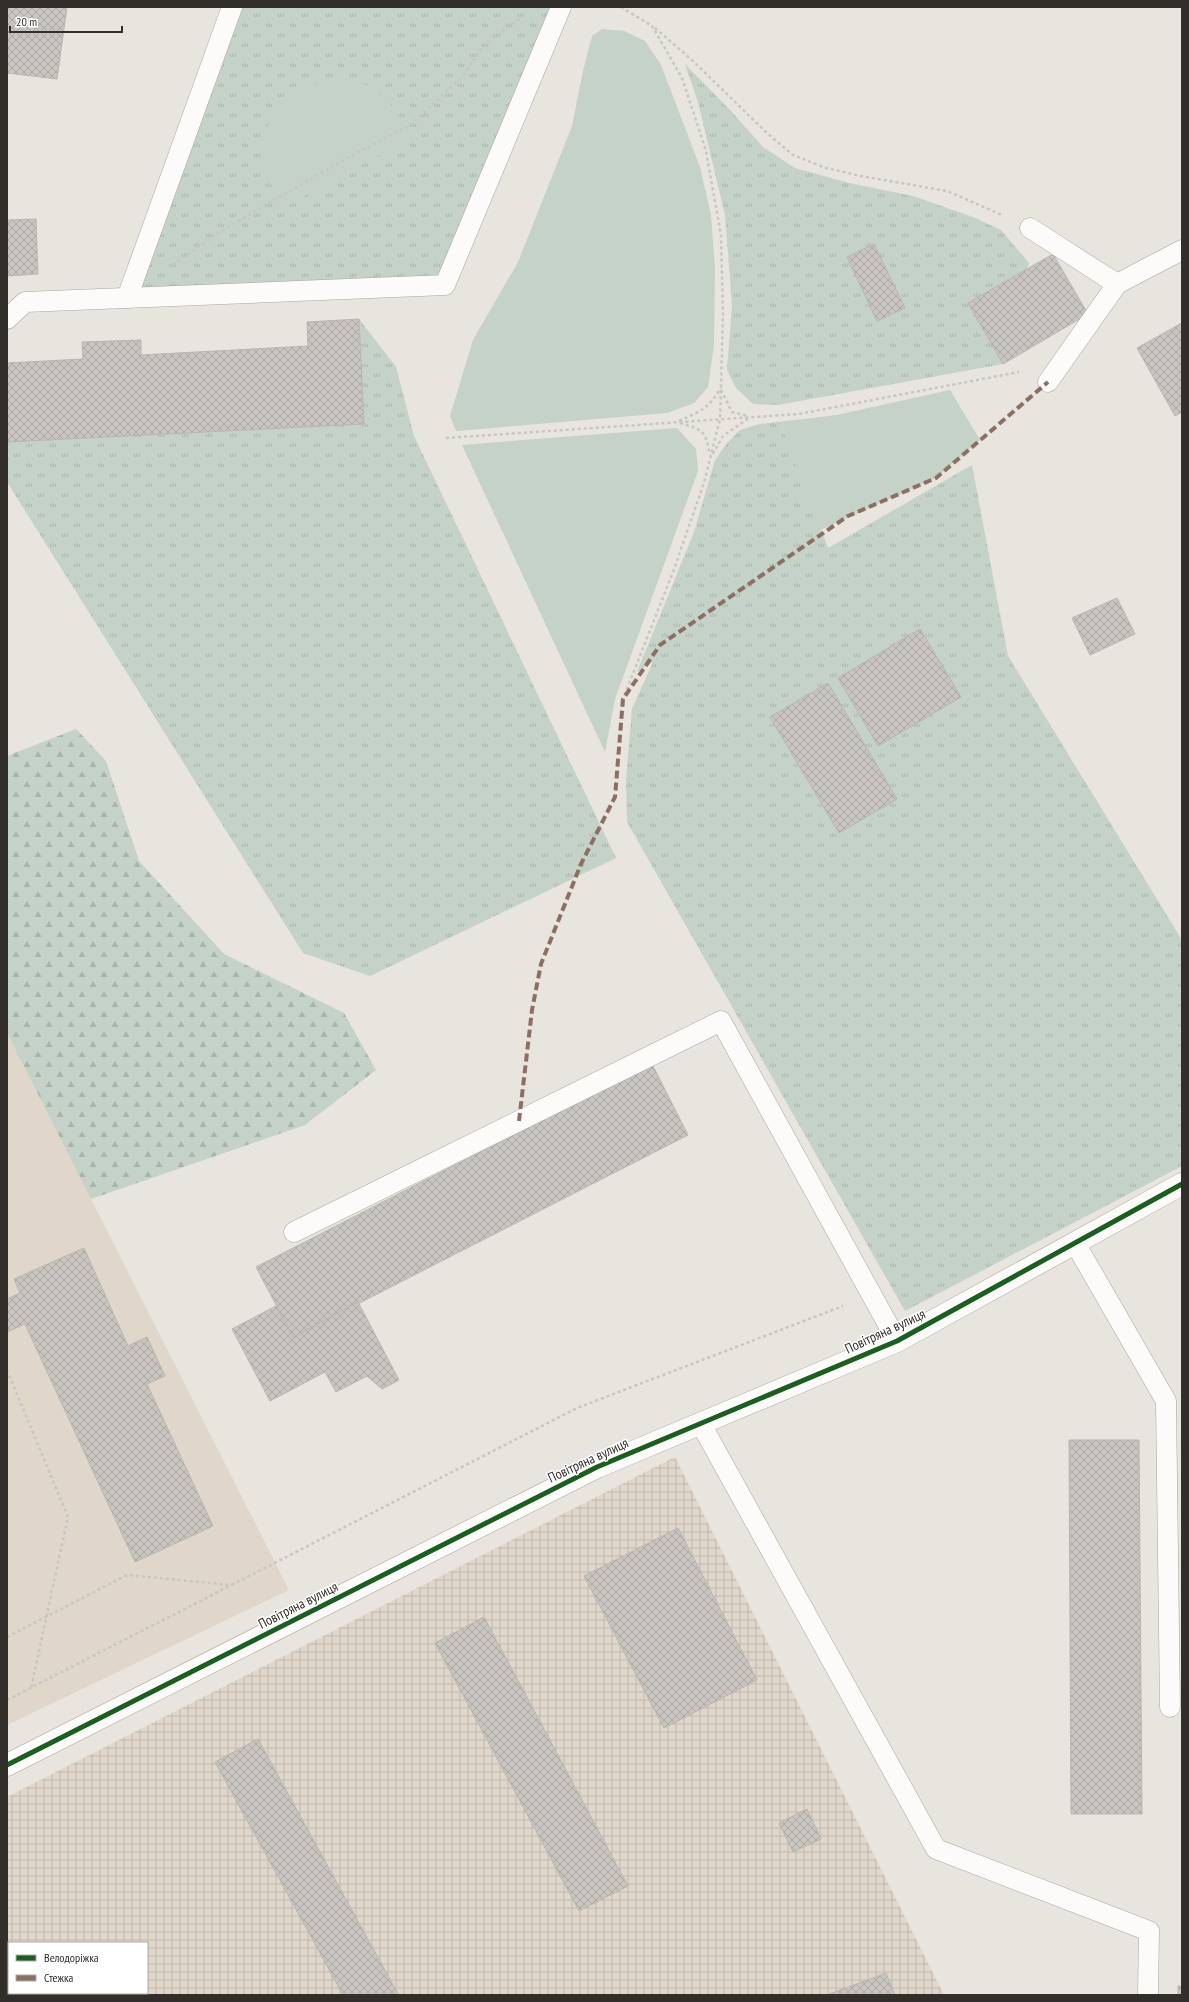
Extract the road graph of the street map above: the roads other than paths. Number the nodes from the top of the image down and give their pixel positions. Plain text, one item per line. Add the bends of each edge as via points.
1 (232, 7) edge
2 (561, 7) edge
3 (1030, 228) road end
4 (1182, 250) edge
5 (1117, 284) junction
6 (127, 298) junction
7 (7, 320) edge
8 (1048, 382) dead end
9 (1182, 1184) edge
10 (294, 1232) dead end
11 (1075, 1243) junction
12 (896, 1341) junction
13 (701, 1424) junction
14 (1176, 1651) edge
15 (1170, 1707) dead end
16 (7, 1765) edge
17 (1148, 1995) edge

1 - 6 lane
2 - 6 lane via 445,285
3 - 5 lane
4 - 5 lane
5 - 8 lane
6 - 7 lane via 25,302
9 - 11 street, Повітряна вулиця
10 - 12 lane via 721,1021
11 - 12 street, Повітряна вулиця
11 - 14 lane via 1166,1401
12 - 13 street, Повітряна вулиця
13 - 16 street, Повітряна вулиця via 597,1467
13 - 17 lane via 936,1849 1149,1931
14 - 15 lane

